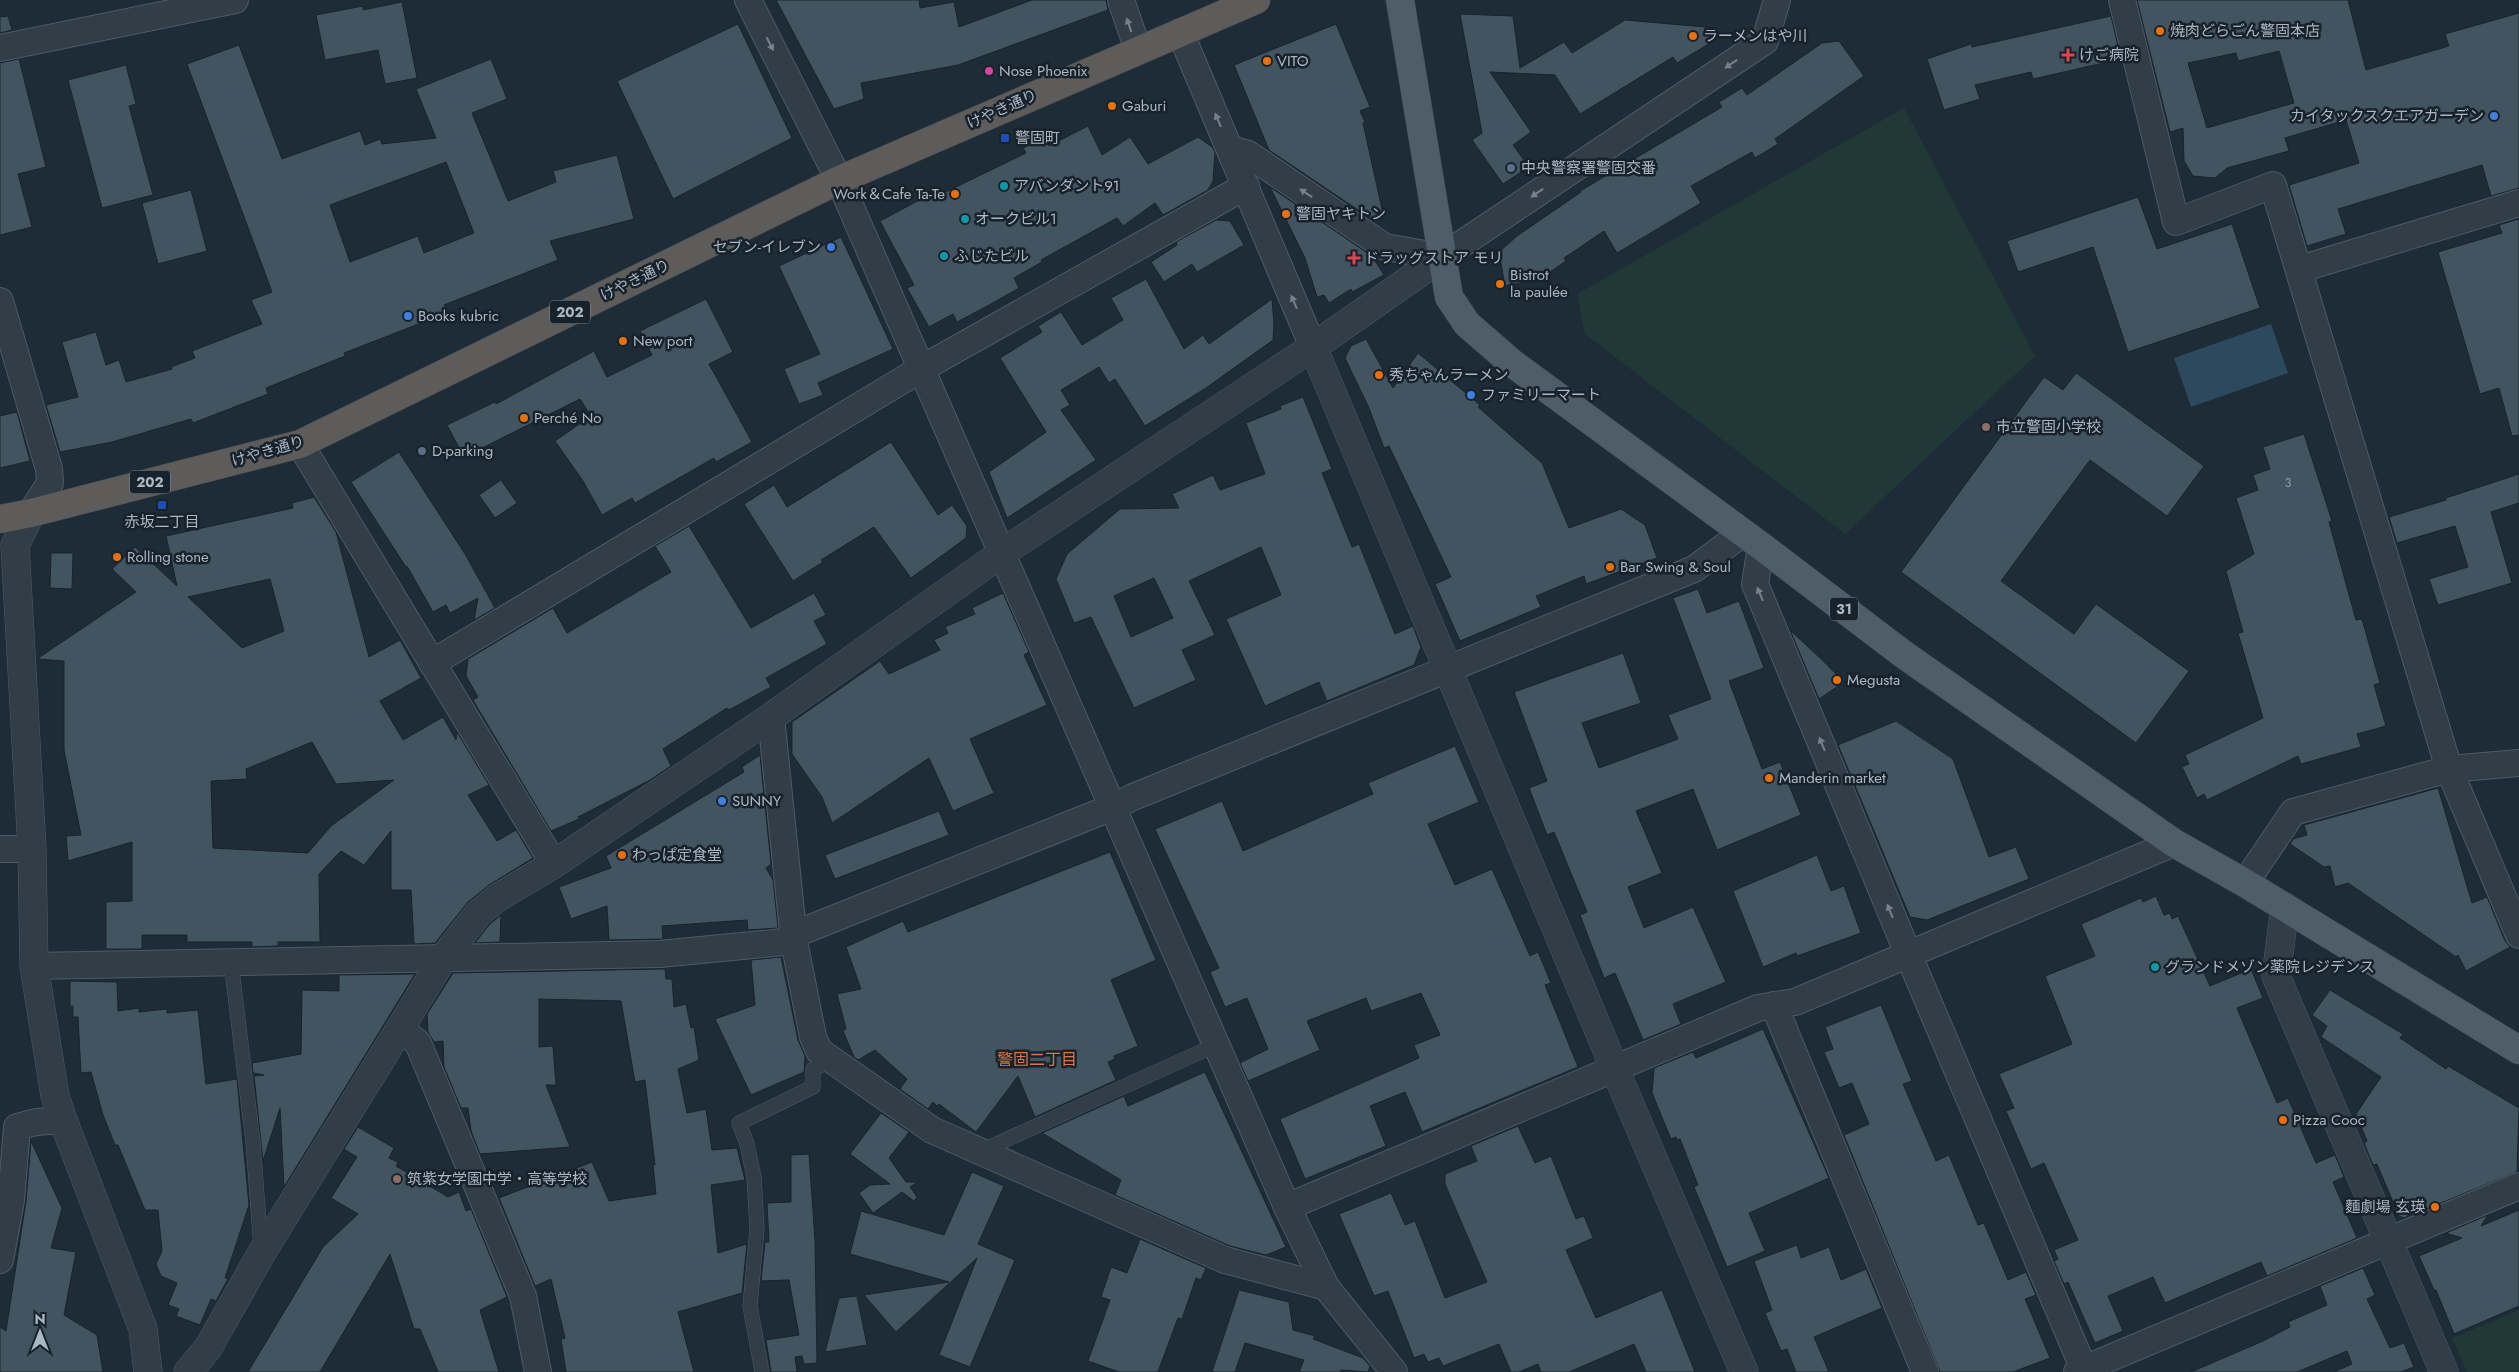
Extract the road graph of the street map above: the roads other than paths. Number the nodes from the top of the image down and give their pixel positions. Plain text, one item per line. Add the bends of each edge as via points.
1 (235, 0) edge
2 (748, 0) edge
3 (1121, 0) edge
4 (1256, 0) edge
5 (1400, 0) edge
6 (1777, 0) edge
7 (2122, 0) edge
8 (1180, 32) junction
9 (0, 48) edge
10 (1138, 50) junction
11 (1231, 149) junction
12 (839, 180) junction
13 (1246, 186) junction
14 (2519, 203) edge
15 (1442, 257) junction
16 (2300, 269) junction
17 (0, 301) edge
18 (1313, 348) junction
19 (921, 369) junction
20 (300, 444) junction
21 (31, 513) junction
22 (0, 519) edge
23 (1752, 539) junction
24 (1002, 553) junction
25 (432, 663) junction
26 (1447, 669) junction
27 (771, 718) junction
28 (2519, 762) edge
29 (2449, 769) junction
30 (1113, 807) junction
31 (2174, 843) junction
32 (0, 849) edge
33 (32, 849) junction
34 (554, 864) junction
35 (2245, 882) junction
36 (2285, 908) junction
37 (2519, 935) edge
38 (794, 938) junction
39 (1909, 956) junction
40 (444, 957) junction
41 (231, 962) junction
42 (34, 966) junction
43 (1774, 1005) junction
44 (401, 1029) junction
45 (1216, 1045) junction
46 (2519, 1050) edge
47 (830, 1061) junction
48 (1614, 1067) junction
49 (63, 1120) junction
50 (980, 1152) junction
51 (2519, 1186) edge
52 (1287, 1207) junction
53 (2388, 1242) junction
54 (261, 1254) junction
55 (0, 1260) edge
56 (1326, 1287) junction
57 (2082, 1371) edge
58 (148, 1372) edge
59 (188, 1372) edge
60 (538, 1372) edge
61 (762, 1372) edge
62 (1394, 1372) edge
63 (1744, 1372) edge
64 (1925, 1372) edge
65 (2444, 1372) edge

1 - 9 street
2 -> 12 street
10 -> 3 street
4 - 8 highway, けやき通り / 202
5 - 15 main road, 31
6 -> 15 street via 1765,41
7 - 16 street via 2176,222 2273,185
8 - 10 highway, けやき通り / 202
11 -> 8 street
10 - 12 highway, けやき通り / 202
11 - 13 street
15 -> 11 street via 1385,247 1248,154
12 - 19 street
12 - 20 highway, けやき通り / 202
18 -> 13 street
13 - 19 street
14 - 16 street
15 - 18 street
15 - 23 main road, 31 via 1449,297 1467,324 1512,363
16 - 29 street
17 - 21 street via 50,469 50,483
18 - 24 street
18 - 26 street
19 - 24 street
19 - 25 street
20 - 21 highway, けやき通り / 202
20 - 25 street
21 - 22 highway, けやき通り / 202
21 - 33 street via 15,545
23 - 26 street via 1694,569
23 - 31 main road, 31 via 1902,654
39 -> 23 street via 1755,584
24 - 27 street
24 - 30 street
25 - 34 street
26 - 30 street
26 - 48 street
27 - 34 street
27 - 38 street
28 - 29 street
29 - 35 street via 2293,812
29 - 37 street
30 - 38 street
30 - 45 street
31 - 35 main road, 31
31 - 39 street
32 - 33 street
33 - 42 street
34 - 40 street via 497,898 478,914
35 - 36 main road, 31
36 - 46 main road, 31
36 - 53 street via 2276,976
38 - 40 street via 660,954
38 - 47 street via 812,1037 819,1051
39 - 43 street via 1795,1002
39 - 57 street
40 - 41 street
40 - 44 street
41 - 42 street
41 - 54 lane via 254,1142
42 - 49 street
43 - 48 street via 1758,1008
43 - 64 street
44 - 54 street
44 - 60 street via 418,1043 523,1296
45 - 50 lane
45 - 52 street
47 - 50 street via 932,1130
47 - 61 lane via 813,1069 813,1087 739,1123 754,1177 757,1229 750,1306
48 - 52 street
48 - 63 street
49 - 55 street via 17,1127 11,1200
49 - 58 street via 143,1329
50 - 56 street via 1225,1260
51 - 53 street
52 - 56 street
53 - 57 street
53 - 65 street
54 - 59 street via 208,1348
56 - 62 street

